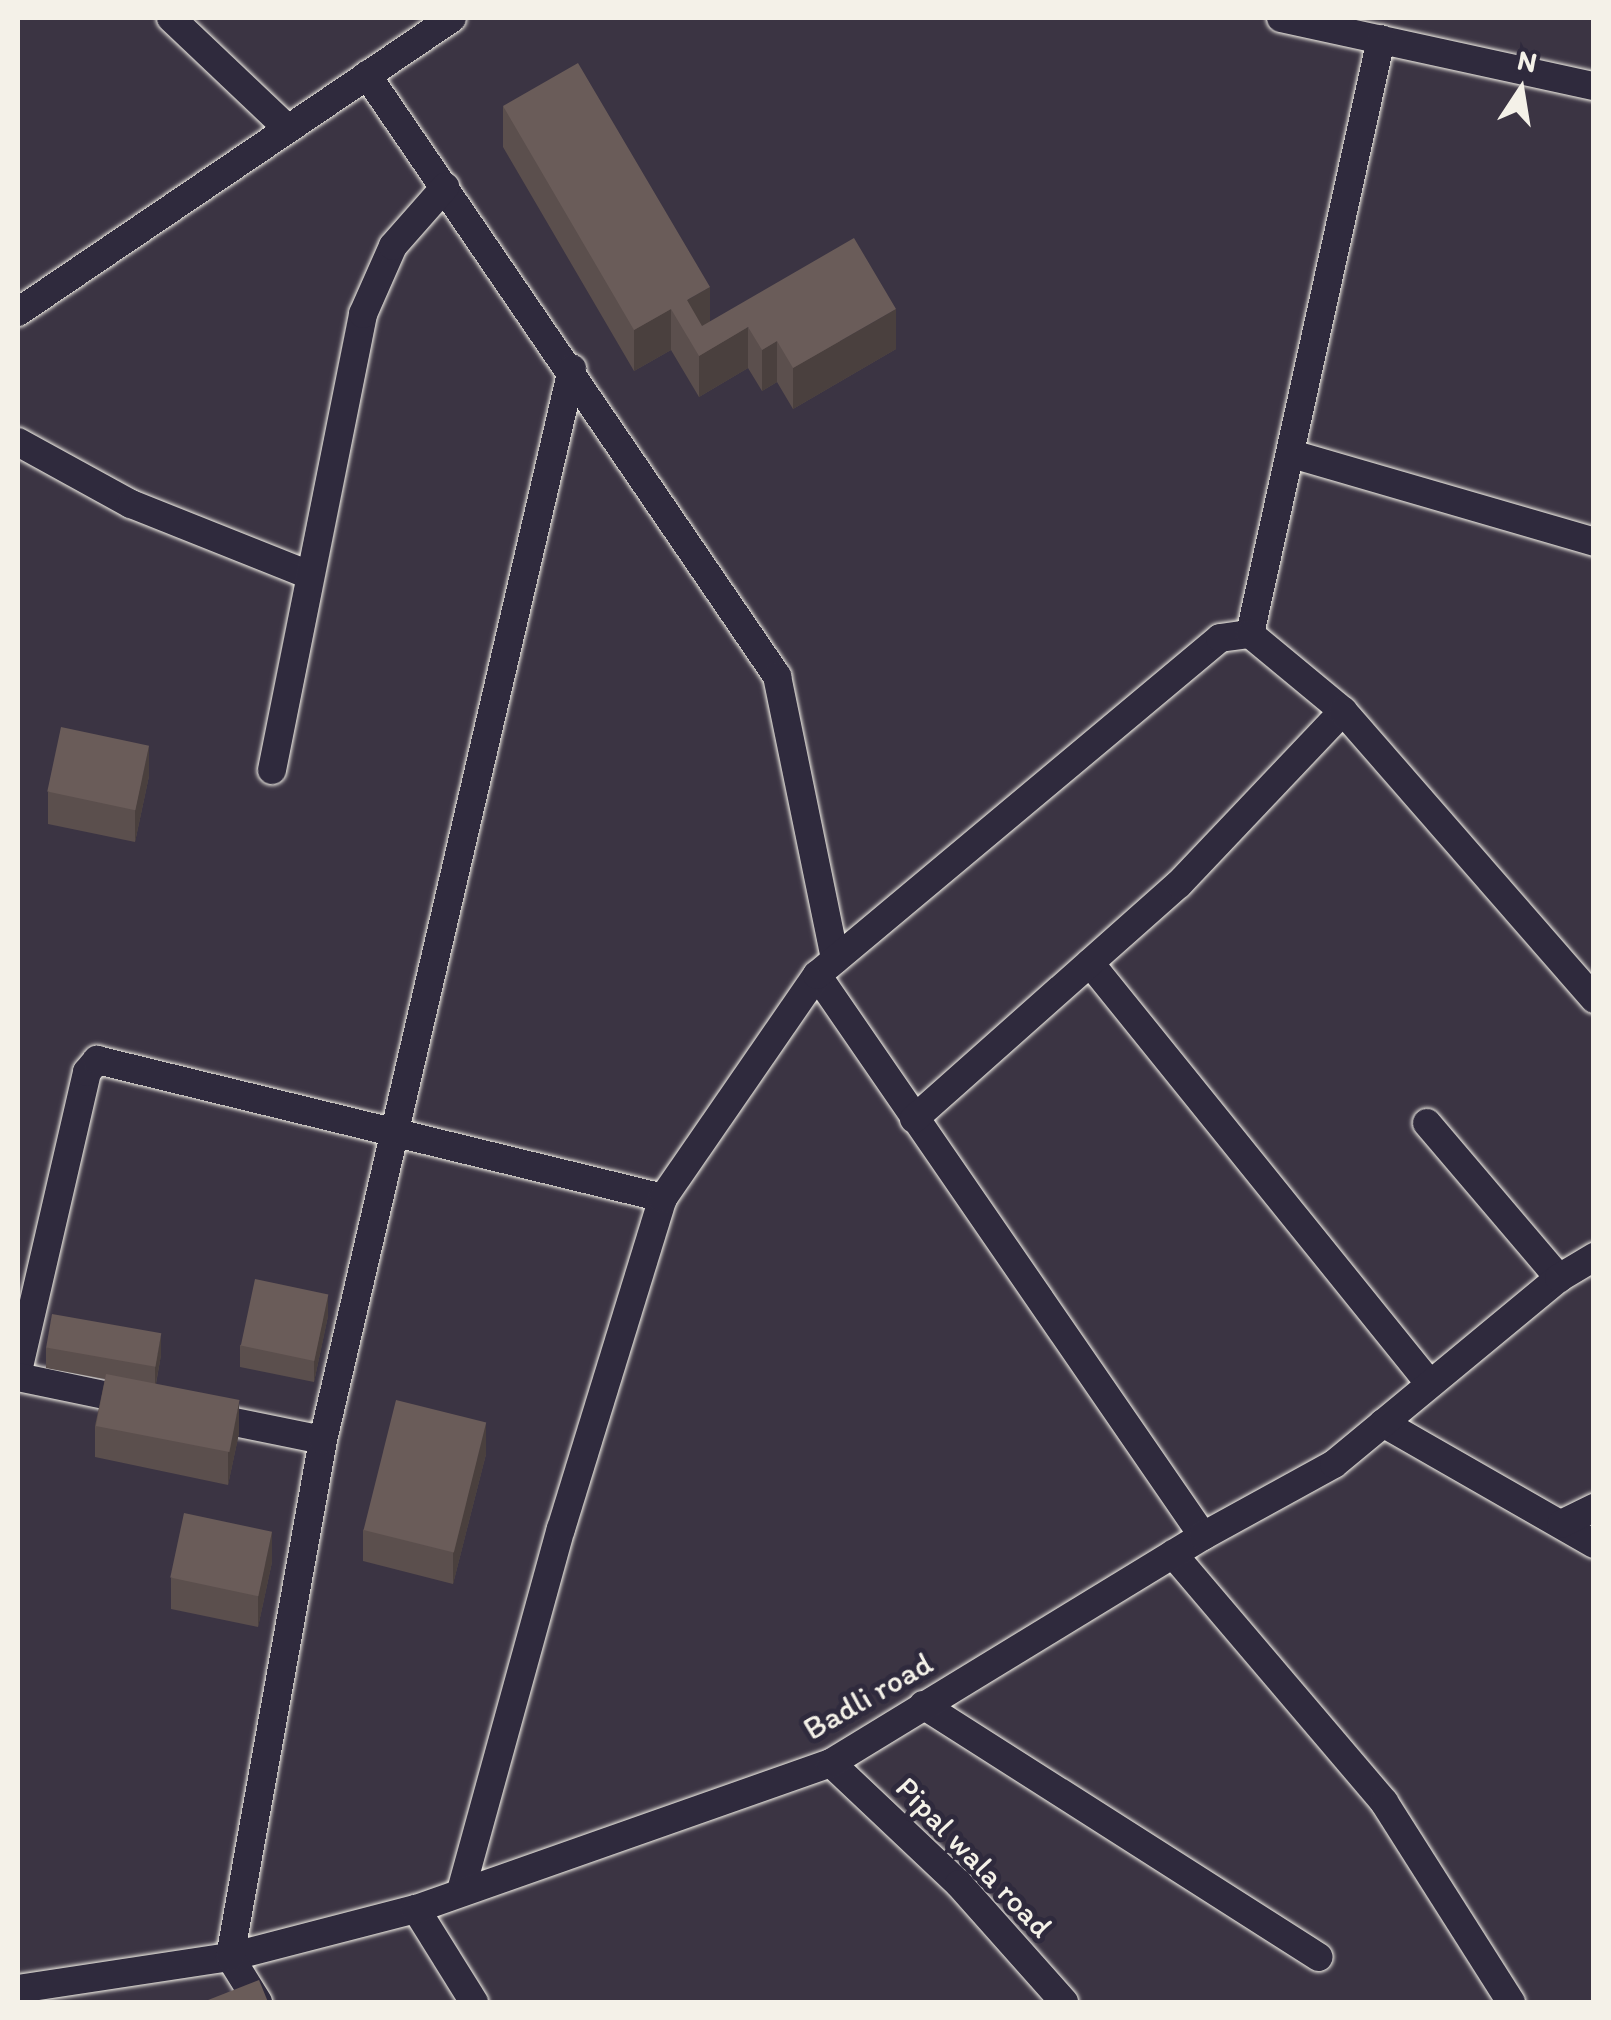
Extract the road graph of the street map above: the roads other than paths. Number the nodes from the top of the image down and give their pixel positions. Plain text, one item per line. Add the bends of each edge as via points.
1 (172, 18) edge
2 (452, 18) edge
3 (1281, 18) edge
4 (1381, 39) junction
5 (367, 75) junction
6 (1594, 86) edge
7 (288, 128) junction
8 (445, 186) junction
9 (18, 312) edge
10 (572, 369) junction
11 (18, 442) edge
12 (1292, 454) junction
13 (1594, 542) edge
14 (309, 575) junction
15 (1250, 634) junction
16 (1344, 710) junction
17 (272, 770) dead end
18 (1090, 963) junction
19 (826, 967) junction
20 (1594, 999) edge
21 (914, 1119) junction
22 (1427, 1123) dead end
23 (395, 1132) junction
24 (663, 1198) junction
25 (1594, 1257) edge
26 (1559, 1278) junction
27 (18, 1374) edge
28 (1430, 1384) junction
29 (1384, 1423) junction
30 (323, 1440) junction
31 (1594, 1508) edge
32 (1562, 1524) junction
33 (1203, 1536) junction
34 (1594, 1544) edge
35 (1173, 1554) junction
36 (922, 1705) junction
37 (831, 1763) junction
38 (462, 1891) junction
39 (416, 1909) junction
40 (1318, 1957) dead end
41 (230, 1958) junction
42 (26, 1993) edge
43 (258, 2002) edge
44 (474, 2002) edge
45 (1064, 2002) edge
46 (1511, 2002) edge

1 - 7 street
2 - 5 street
3 - 4 street
4 - 6 street
4 - 12 street
5 - 7 street
5 - 8 street
7 - 9 street
8 - 10 street
8 - 14 street via 393,246 372,288
10 - 19 street via 776,676
10 - 23 street
11 - 14 street via 131,504
12 - 13 street
12 - 15 street
14 - 17 street
15 - 16 street
15 - 19 street via 1220,638
16 - 18 street via 1179,884
16 - 20 street
18 - 21 street
18 - 28 street
19 - 21 street
19 - 24 street
21 - 33 street
22 - 26 street
23 - 24 street
23 - 27 street via 108,1060 90,1064
23 - 30 street
24 - 38 street via 561,1530
25 - 26 street, Badli road
26 - 28 street, Badli road
27 - 30 street
28 - 29 street, Badli road
29 - 32 street
29 - 33 street, Badli road via 1334,1464
30 - 41 street
31 - 32 street
32 - 34 street
33 - 35 street, Badli road
35 - 36 street, Badli road
35 - 46 street via 1384,1802
36 - 37 street, Badli road
36 - 40 street
37 - 38 street, Badli road
37 - 45 street, Pipal wala road via 959,1884
38 - 39 street, Badli road
39 - 41 street, Badli road
39 - 44 street
41 - 42 street, Badli road
41 - 43 street

